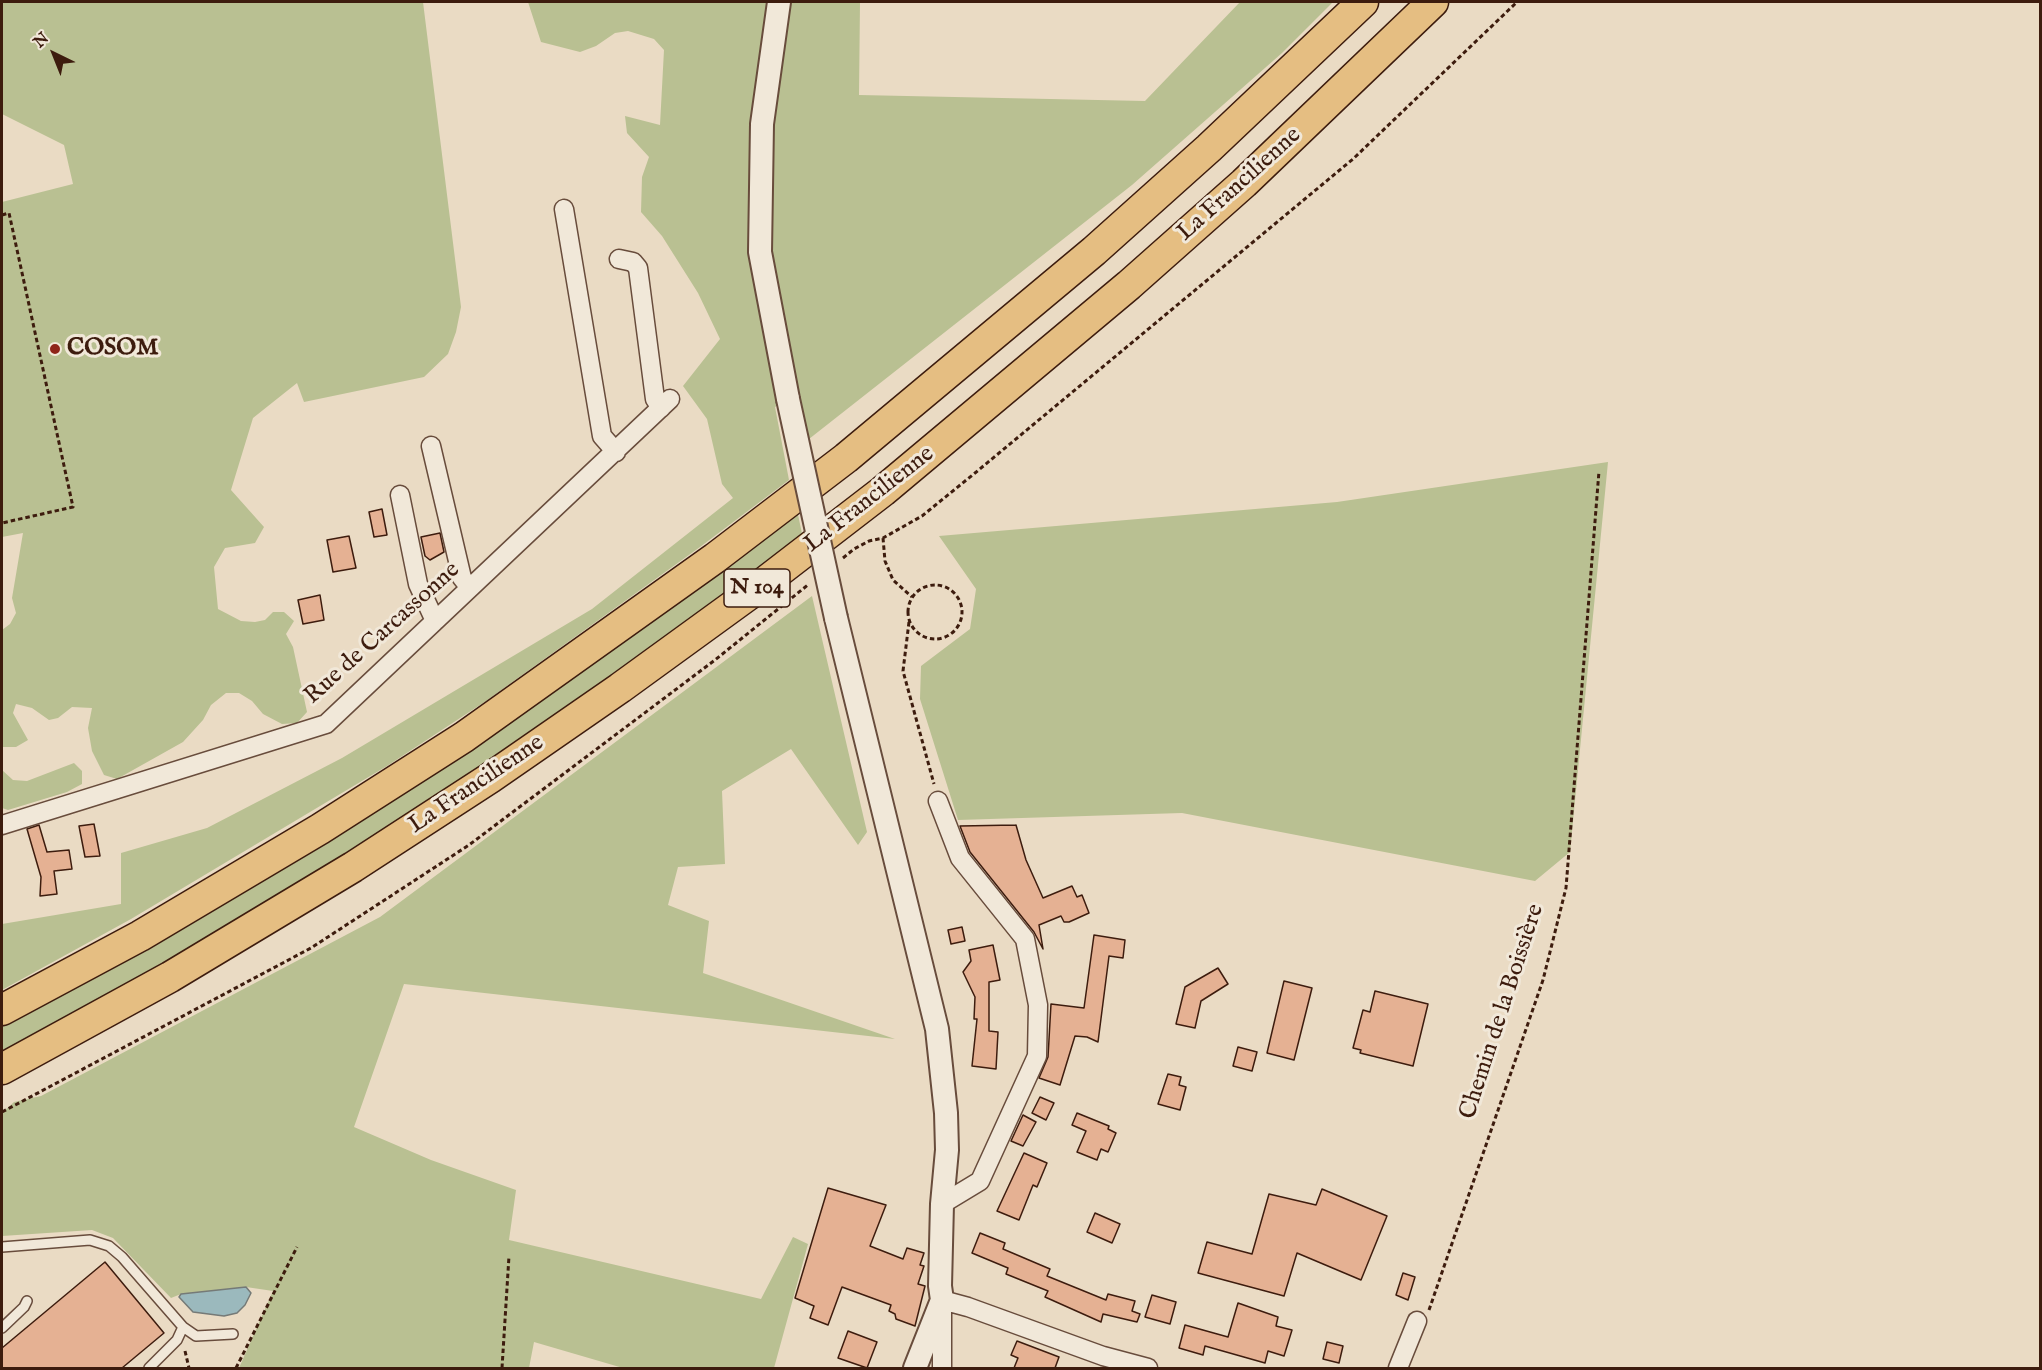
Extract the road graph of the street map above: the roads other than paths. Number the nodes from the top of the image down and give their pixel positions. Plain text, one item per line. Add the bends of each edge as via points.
1 (779, 2) edge
2 (1363, 2) edge
3 (1432, 2) edge
4 (564, 209) dead end
5 (619, 259) dead end
6 (431, 446) dead end
7 (616, 452) junction
8 (400, 495) dead end
9 (470, 588) junction
10 (435, 621) junction
11 (939, 801) road end
12 (2, 825) edge
13 (2, 1010) edge
14 (2, 1069) edge
15 (942, 1204) junction
16 (2, 1247) edge
17 (942, 1300) junction
18 (27, 1301) dead end
19 (1417, 1321) road end
20 (2, 1328) edge
21 (183, 1328) junction
22 (232, 1334) dead end
23 (149, 1368) edge
24 (915, 1368) edge
25 (942, 1368) edge
26 (1148, 1368) edge
27 (1398, 1368) edge

1 - 15 street, bridge via 762,124 760,252 836,618 937,1029 946,1113
2 - 13 highway, La Francilienne / N 104 via 1226,133 1094,251 846,458 715,558 464,737 329,823 140,936
3 - 14 highway, La Francilienne / N 104 via 1252,175 1129,285 892,484 748,595 499,772 353,867 170,977
4 - 7 street via 602,436
5 - 7 street, Rue de Carcassonne via 633,262 638,268 655,399 666,404
6 - 9 street via 462,578
7 - 9 street, Rue de Carcassonne
8 - 10 street via 418,584
9 - 10 street, Rue de Carcassonne
10 - 12 street, Rue de Carcassonne via 326,724
11 - 15 street via 960,858 1025,939 1038,1005 1037,1056 981,1181
15 - 17 street
16 - 21 lane via 90,1240 109,1246
17 - 24 street
17 - 25 street
17 - 26 street
18 - 20 lane
19 - 27 street
21 - 22 lane via 196,1336
21 - 23 lane via 177,1340

